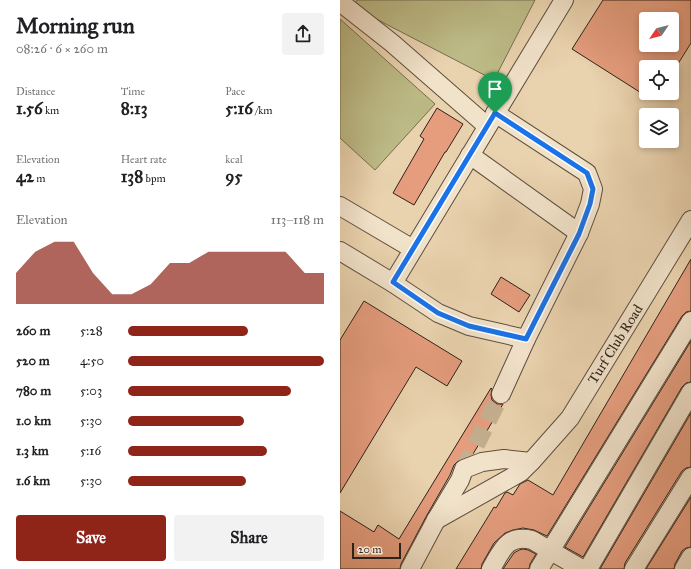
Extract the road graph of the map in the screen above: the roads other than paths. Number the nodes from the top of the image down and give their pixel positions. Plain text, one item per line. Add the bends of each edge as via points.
1 (564, 0) edge
2 (340, 2) edge
3 (491, 119) junction
4 (470, 155) junction
5 (340, 206) edge
6 (691, 220) edge
7 (579, 234) junction
8 (413, 249) junction
9 (340, 251) edge
10 (393, 282) junction
11 (691, 321) edge
12 (526, 339) junction
13 (691, 392) edge
14 (501, 394) tunnel mouth
15 (531, 462) junction
16 (691, 477) edge
17 (460, 480) junction
18 (494, 487) junction
19 (436, 520) junction
20 (550, 551) junction
21 (691, 558) edge
22 (410, 569) edge
23 (491, 569) edge
24 (539, 569) edge
25 (582, 569) edge
26 (588, 569) edge
27 (634, 569) edge
28 (684, 569) edge

1 - 3 street
2 - 3 street
3 - 4 street
3 - 7 street via 587,173 593,189
4 - 7 street
4 - 8 street
5 - 8 street
6 - 15 street, Turf Club Road via 570,418
7 - 12 street
8 - 10 street
9 - 10 street
10 - 12 street via 438,313 469,326
11 - 20 street
12 - 14 street
13 - 26 street
15 - 17 street via 504,459 482,462 464,469
15 - 18 street, Turf Club Road via 521,472
16 - 27 street
17 - 18 street
17 - 19 street
18 - 19 street, Turf Club Road
19 - 22 street
20 - 23 street via 532,540 516,538 502,549
20 - 24 street
20 - 25 street
21 - 28 street

